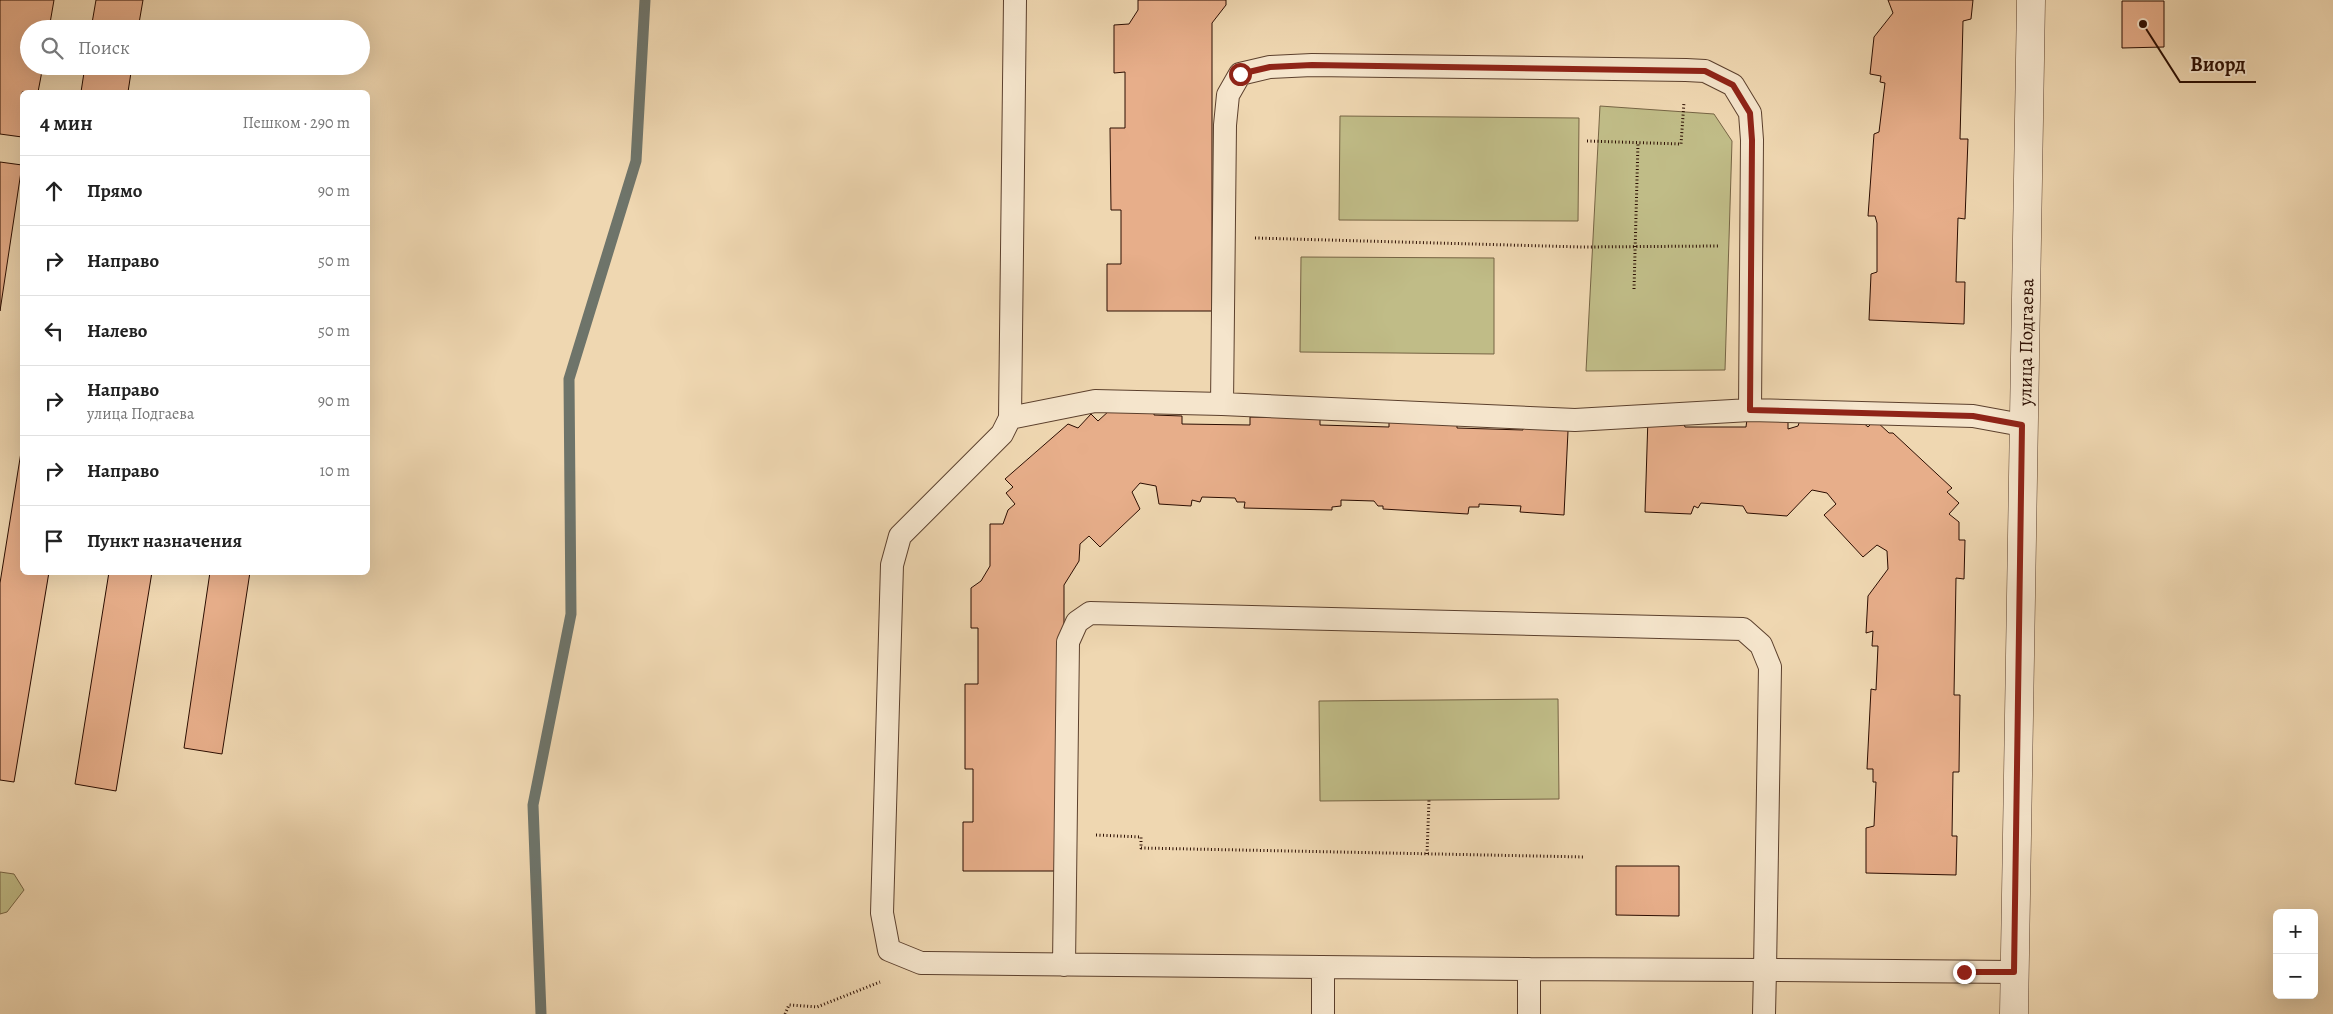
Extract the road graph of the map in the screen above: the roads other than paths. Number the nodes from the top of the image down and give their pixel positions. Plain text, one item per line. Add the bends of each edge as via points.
1 (1015, 0) edge
2 (2031, 0) edge
3 (1222, 404) junction
4 (1750, 410) junction
5 (1010, 418) junction
6 (2022, 425) junction
7 (1064, 965) junction
8 (1323, 967) junction
9 (1529, 969) junction
10 (1765, 970) junction
11 (2014, 972) junction
12 (1323, 1014) edge
13 (1529, 1014) edge
14 (1764, 1014) edge
15 (2014, 1014) edge

1 - 5 lane
2 - 6 street, улица Подгаева
3 - 4 lane via 1575,420
3 - 4 lane via 1228,95 1240,74 1270,67 1312,65 1686,70 1705,71 1733,85 1750,113 1752,140
3 - 5 lane via 1095,401
4 - 6 lane via 1973,416
5 - 7 lane via 1002,434 900,536 892,564 882,914 889,950 921,963
6 - 11 street, улица Подгаева
7 - 8 lane
7 - 10 lane via 1068,642 1076,622 1090,613 1743,629 1761,645 1770,667
8 - 9 lane
8 - 12 lane
9 - 10 lane
9 - 13 lane
10 - 11 lane
10 - 14 lane
11 - 15 street, улица Подгаева

